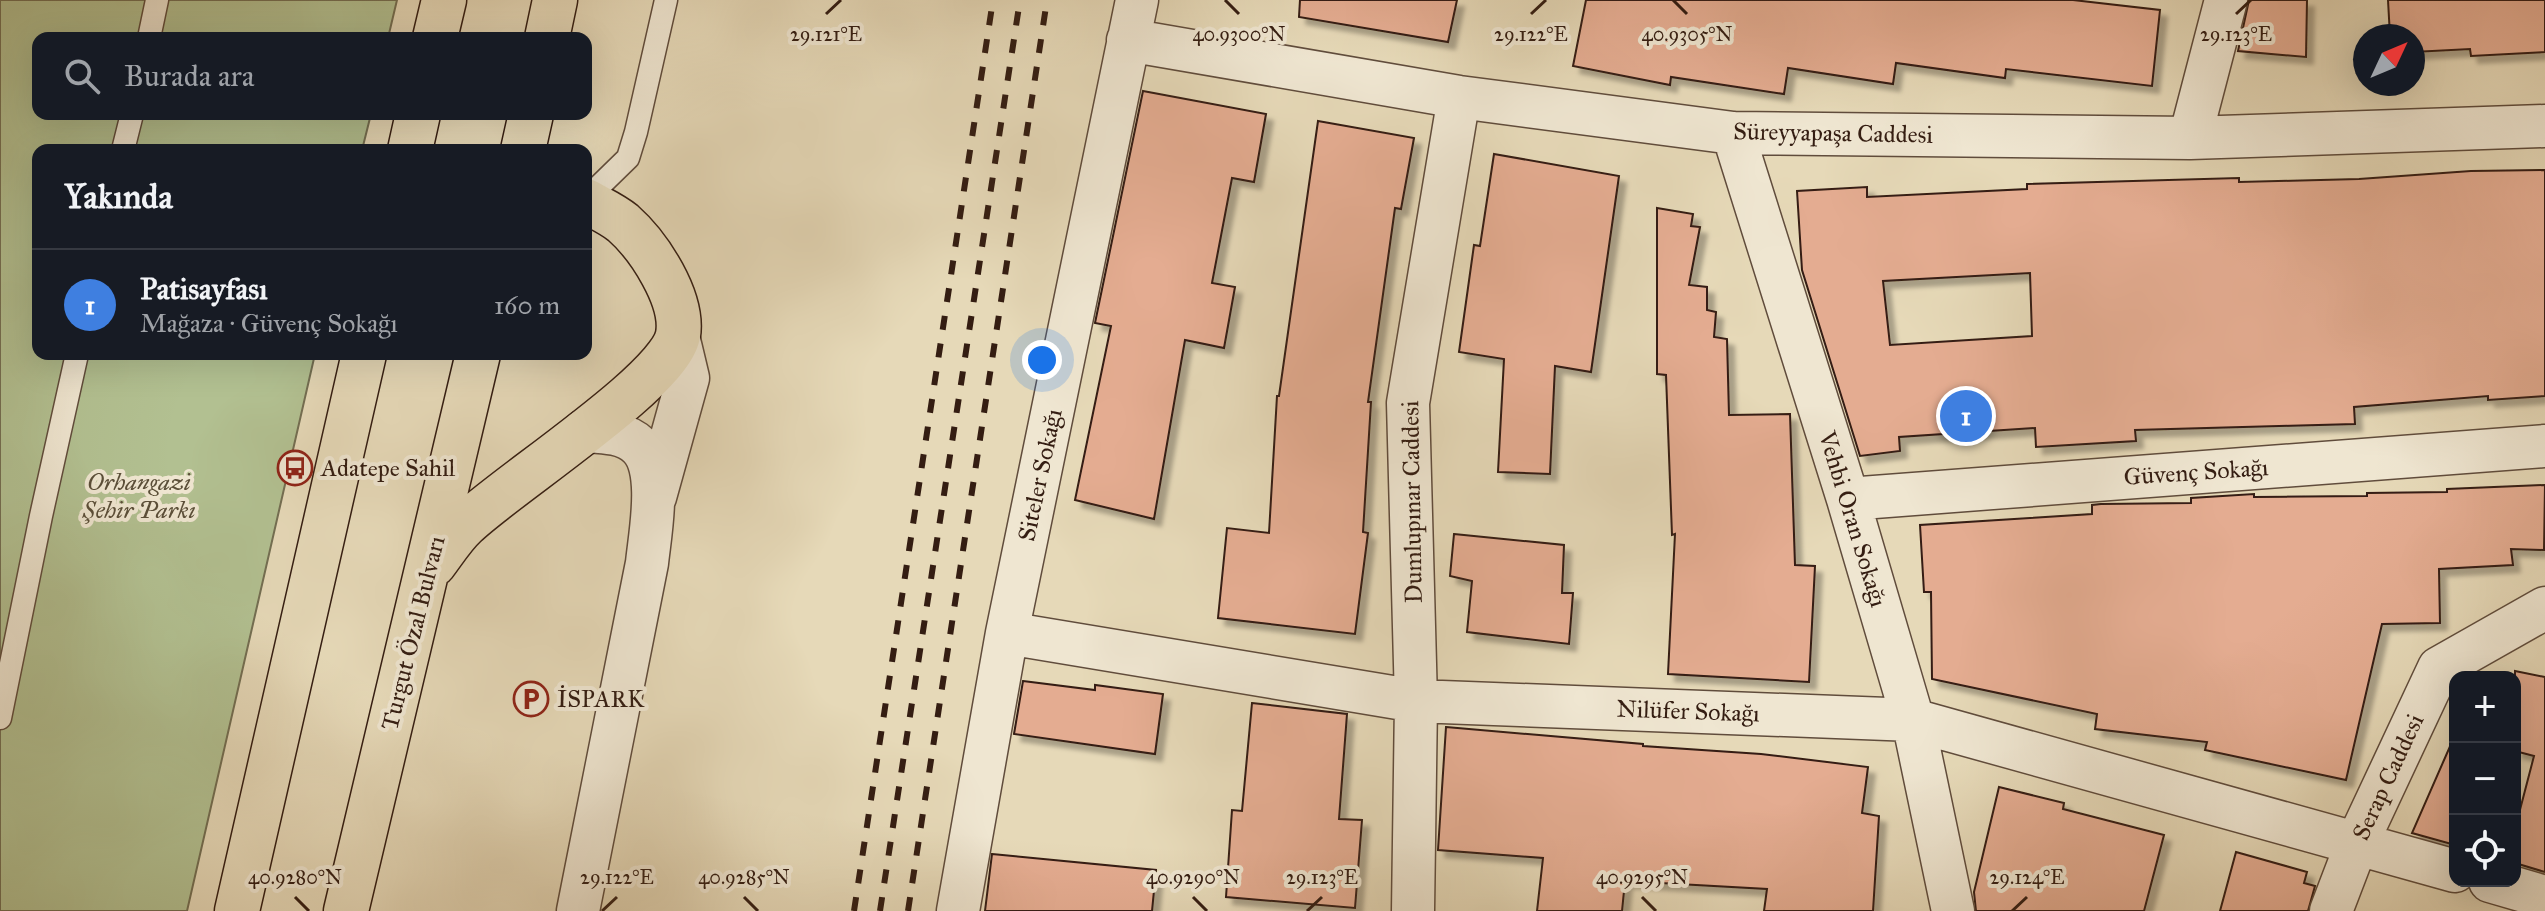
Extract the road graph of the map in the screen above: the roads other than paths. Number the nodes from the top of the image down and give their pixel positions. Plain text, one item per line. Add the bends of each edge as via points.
1 (157, 0) edge
2 (444, 0) edge
3 (555, 0) edge
4 (666, 0) edge
5 (2226, 0) edge
6 (1133, 20) edge
7 (150, 32) edge
8 (436, 32) edge
9 (548, 32) edge
10 (1459, 97) junction
11 (130, 120) edge
12 (417, 120) edge
13 (530, 120) edge
14 (2545, 126) edge
15 (1733, 133) junction
16 (2190, 138) junction
17 (124, 144) edge
18 (411, 144) edge
19 (524, 144) edge
20 (592, 194) edge
21 (592, 204) edge
22 (678, 336) junction
23 (76, 360) edge
24 (363, 360) edge
25 (477, 360) edge
26 (584, 431) junction
27 (2545, 446) edge
28 (1848, 499) junction
29 (653, 506) junction
30 (647, 563) junction
31 (428, 572) junction
32 (2545, 609) edge
33 (1007, 633) junction
34 (1416, 701) junction
35 (0, 718) edge
36 (1913, 720) junction
37 (2357, 843) junction
38 (2449, 869) edge
39 (2511, 887) edge
40 (2545, 897) edge
41 (237, 911) edge
42 (346, 911) edge
43 (578, 911) edge
44 (597, 911) edge
45 (958, 911) edge
46 (1413, 911) edge
47 (1953, 911) edge
48 (2331, 911) edge

1 - 7 lane
2 - 8 highway
3 - 9 highway
4 - 20 lane via 628,158
5 - 16 street
6 - 10 street, Süreyyapaşa Caddesi
6 - 33 street, Siteler Sokağı
10 - 15 street, Süreyyapaşa Caddesi
10 - 34 street, Dumlupınar Caddesi via 1408,403
11 - 17 lane
12 - 18 highway
13 - 19 highway
14 - 16 street, Süreyyapaşa Caddesi
15 - 16 street, Süreyyapaşa Caddesi
15 - 28 street, Vehbi Oran Sokağı
21 - 22 highway via 622,223 667,282 677,310
22 - 26 highway via 660,367
22 - 29 street via 688,378
23 - 35 lane
24 - 41 highway
25 - 31 highway, Turgut Özal Bulvarı
26 - 29 street via 612,432 639,446 653,474
26 - 31 highway via 464,526
27 - 28 street, Güvenç Sokağı
28 - 36 street, Vehbi Oran Sokağı
29 - 30 street
30 - 43 street
30 - 44 street via 650,644
31 - 42 highway, Turgut Özal Bulvarı
32 - 37 street, Serap Caddesi via 2439,668
33 - 34 street, Nilüfer Sokağı
33 - 45 street, Siteler Sokağı
34 - 36 street, Nilüfer Sokağı
34 - 46 street, Dumlupınar Caddesi
36 - 37 street, Nilüfer Sokağı
36 - 47 street, Vehbi Oran Sokağı
37 - 38 street, Nilüfer Sokağı
37 - 48 street, Serap Caddesi
39 - 40 street

